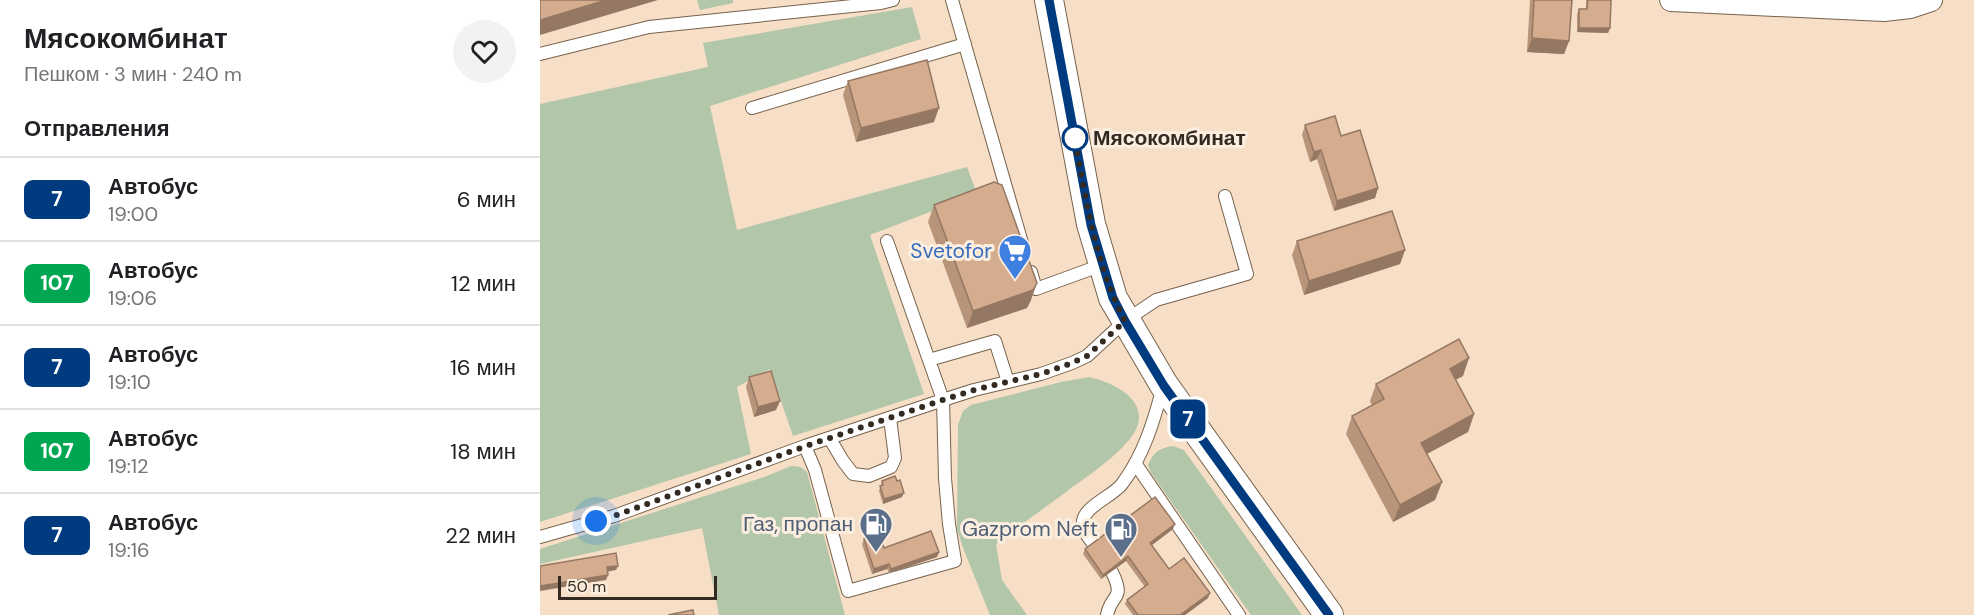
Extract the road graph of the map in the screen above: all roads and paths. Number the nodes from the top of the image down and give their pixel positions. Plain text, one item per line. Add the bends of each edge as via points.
1 (893, 0) edge
2 (952, 0) edge
3 (1671, 0) edge
4 (1931, 0) edge
5 (1053, 1) edge
6 (965, 44) junction
7 (540, 54) edge
8 (752, 108) dead end
9 (1225, 196) dead end
10 (887, 241) dead end
11 (1102, 266) junction
12 (1125, 321) junction
13 (929, 360) junction
14 (1008, 382) junction
15 (1164, 386) junction
16 (943, 400) junction
17 (890, 418) junction
18 (830, 439) junction
19 (806, 446) junction
20 (1135, 463) junction
21 (540, 537) edge
22 (1095, 546) edge
23 (1112, 572) edge
24 (1107, 615) edge
25 (1239, 615) edge
26 (1329, 615) edge

1 - 7 lane via 649,27
2 - 6 lane
3 - 4 street via 1884,10
5 - 11 street via 1091,225
6 - 8 lane
6 - 11 lane via 1036,289
9 - 12 lane via 1247,274 1156,300
10 - 13 lane
11 - 12 street
12 - 14 lane via 1087,356
12 - 15 street
13 - 14 lane via 995,341
13 - 16 lane
14 - 16 lane
15 - 20 lane via 1152,427
15 - 26 street
16 - 17 lane
16 - 19 lane via 945,478 956,561 848,591
17 - 18 lane
17 - 18 lane via 895,458 891,467 869,476 853,474
18 - 19 lane
19 - 21 lane via 614,516
20 - 22 lane via 1121,485 1088,511 1083,520 1084,532
20 - 25 lane
23 - 24 lane via 1118,591

